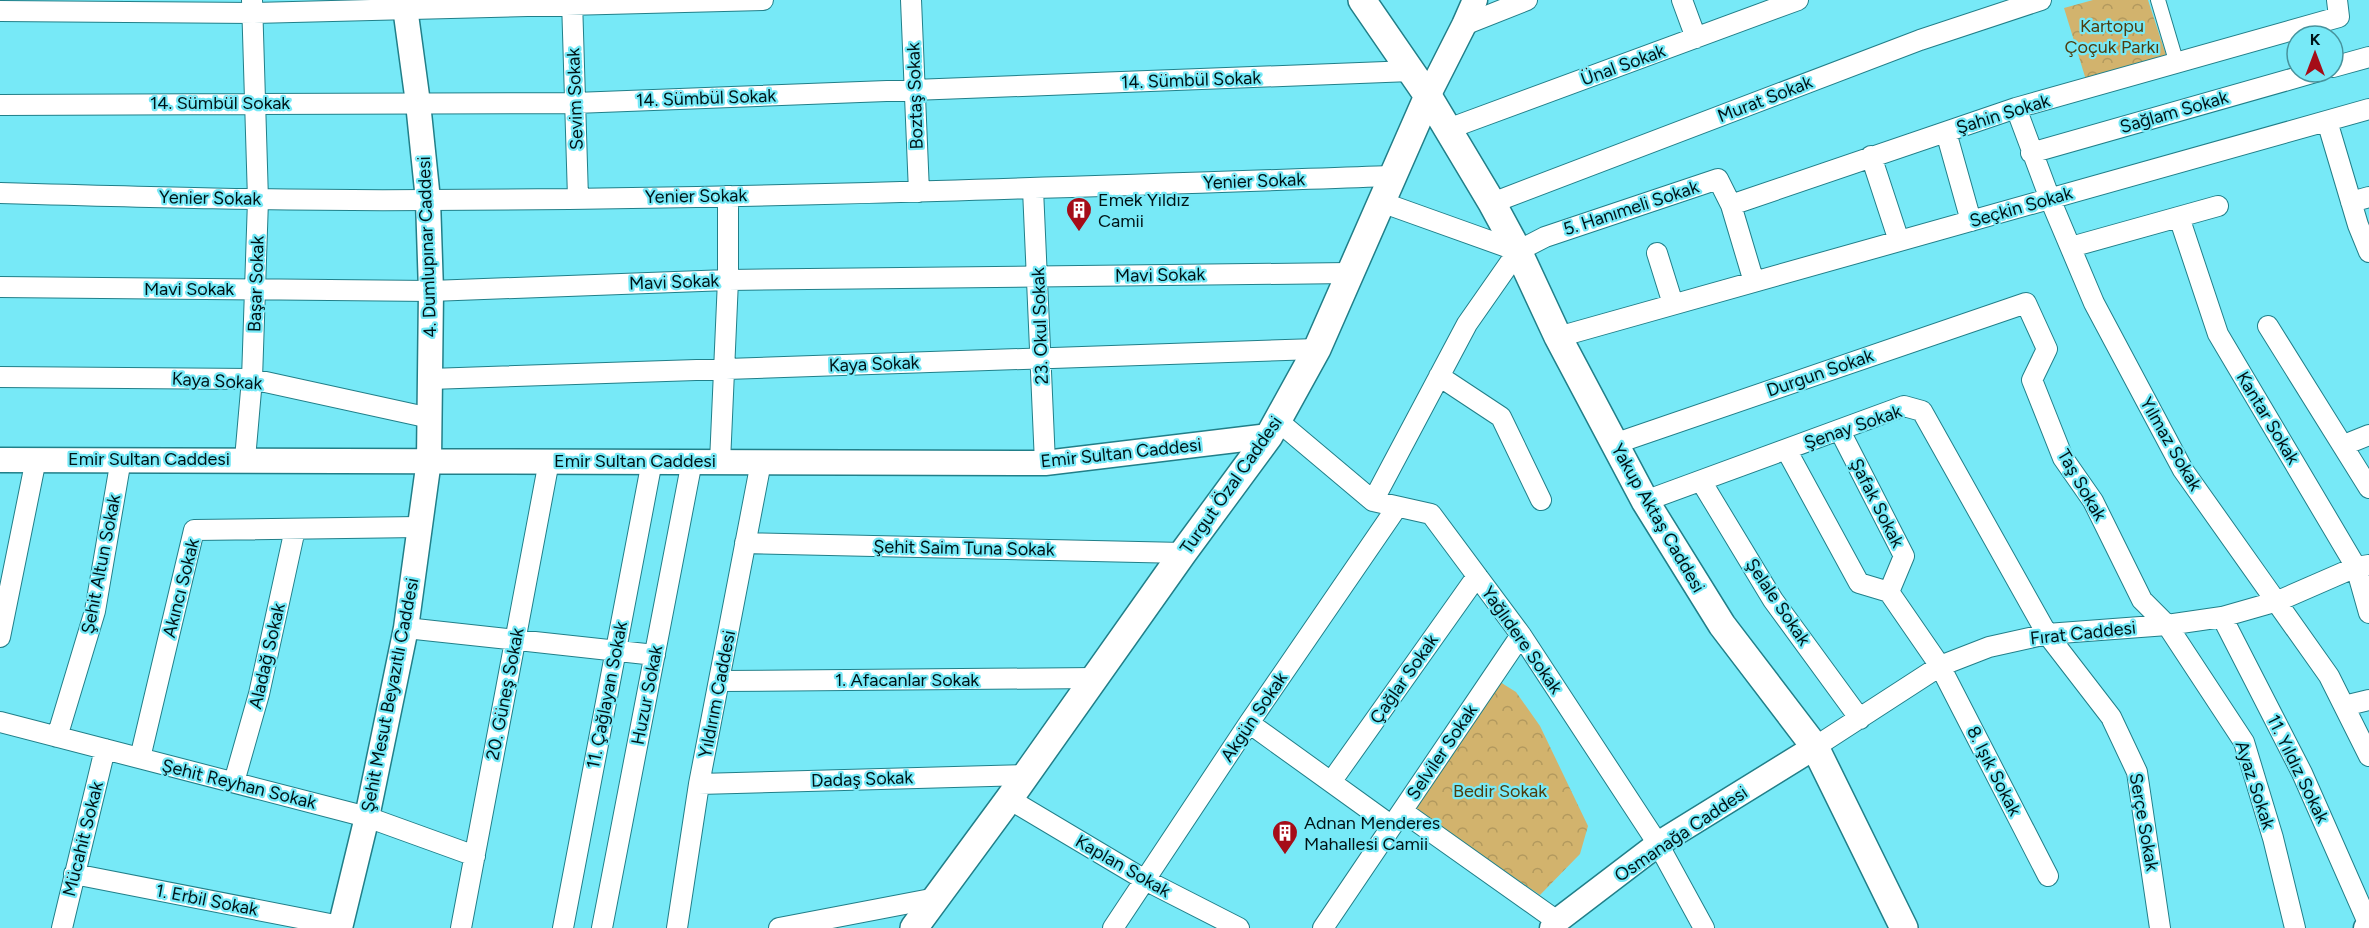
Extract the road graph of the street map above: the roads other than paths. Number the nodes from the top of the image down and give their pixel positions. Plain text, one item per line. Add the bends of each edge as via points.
1 (764, 0) edge
2 (911, 0) edge
3 (1362, 0) edge
4 (1475, 0) edge
5 (1527, 0) edge
6 (1682, 0) edge
7 (1798, 0) edge
8 (2041, 0) edge
9 (2158, 0) edge
10 (2337, 0) edge
11 (572, 3) edge
12 (404, 5) edge
13 (253, 7) edge
14 (0, 11) edge
15 (1464, 25) junction
16 (1696, 38) junction
17 (2369, 57) edge
18 (2177, 64) junction
19 (2345, 64) edge
20 (1411, 71) junction
21 (2285, 81) edge
22 (915, 91) junction
23 (1428, 96) junction
24 (254, 102) junction
25 (418, 103) junction
26 (575, 103) junction
27 (0, 105) edge
28 (2016, 108) junction
29 (2369, 109) edge
30 (2326, 121) junction
31 (1448, 129) junction
32 (1946, 132) junction
33 (2031, 153) junction
34 (1871, 156) junction
35 (1392, 176) junction
36 (1033, 189) junction
37 (919, 192) junction
38 (0, 193) edge
39 (728, 196) junction
40 (578, 198) junction
41 (2050, 199) junction
42 (258, 200) junction
43 (2360, 200) edge
44 (428, 201) junction
45 (1381, 202) junction
46 (1492, 203) junction
47 (1731, 205) junction
48 (2218, 206) dead end
49 (2179, 217) junction
50 (1971, 221) junction
51 (1899, 241) junction
52 (2072, 247) junction
53 (1518, 251) junction
54 (2369, 252) edge
55 (1657, 253) dead end
56 (1349, 273) junction
57 (1038, 277) junction
58 (728, 280) junction
59 (1754, 282) junction
60 (0, 287) edge
61 (256, 289) junction
62 (431, 291) junction
63 (2026, 303) joint
64 (1673, 304) junction
65 (2268, 326) dead end
66 (1558, 337) junction
67 (1317, 349) junction
68 (1041, 358) junction
69 (724, 370) junction
70 (1439, 376) junction
71 (0, 377) edge
72 (430, 378) junction
73 (252, 379) junction
74 (430, 418) junction
75 (1274, 429) junction
76 (1840, 432) junction
77 (2369, 435) edge
78 (1614, 444) junction
79 (2344, 445) junction
80 (1787, 451) junction
81 (36, 459) junction
82 (121, 459) junction
83 (245, 459) junction
84 (0, 460) edge
85 (429, 460) junction
86 (549, 461) junction
87 (652, 461) junction
88 (692, 461) junction
89 (720, 462) junction
90 (761, 462) junction
91 (1045, 463) junction
92 (1701, 481) junction
93 (2369, 488) edge
94 (1541, 500) dead end
95 (1373, 501) junction
96 (1646, 501) junction
97 (1397, 507) junction
98 (419, 527) junction
99 (295, 529) junction
100 (745, 543) junction
101 (1183, 553) junction
102 (2363, 566) edge
103 (1477, 576) junction
104 (1889, 592) junction
105 (2278, 601) junction
106 (2369, 613) edge
107 (2222, 617) junction
108 (2167, 625) junction
109 (406, 628) junction
110 (2047, 634) junction
111 (1521, 635) junction
112 (0, 637) edge
113 (515, 640) junction
114 (615, 651) junction
115 (655, 655) junction
116 (1940, 666) junction
117 (1095, 678) junction
118 (719, 681) junction
119 (2369, 700) edge
120 (2344, 705) junction
121 (1860, 719) junction
122 (0, 722) edge
123 (1249, 723) junction
124 (57, 737) junction
125 (1815, 747) junction
126 (105, 749) junction
127 (2369, 756) edge
128 (140, 758) junction
129 (1025, 775) junction
130 (234, 782) junction
131 (1330, 782) junction
132 (699, 784) junction
133 (1009, 799) junction
134 (367, 817) junction
135 (1397, 819) junction
136 (1658, 844) junction
137 (475, 856) junction
138 (74, 874) junction
139 (2048, 876) dead end
140 (1145, 880) junction
141 (936, 898) junction
142 (1555, 924) edge
143 (340, 927) edge
144 (1702, 927) edge
145 (2368, 927) edge
146 (62, 928) edge
147 (461, 928) edge
148 (563, 928) edge
149 (602, 928) edge
150 (677, 928) edge
151 (778, 928) edge
152 (914, 928) edge
153 (1113, 928) edge
154 (1239, 928) edge
155 (1323, 928) edge
156 (1904, 928) edge
157 (2160, 928) edge
158 (2295, 928) edge

1 - 11 street
2 - 22 street, Boztaş Sokak
3 - 20 main road, Yakup Aktaş Caddesi
4 - 15 street, Turgut Özal Caddesi
5 - 15 street
6 - 16 street
7 - 16 street, Ünal Sokak
8 - 46 street, Murat Sokak via 1920,40
9 - 18 street
10 - 18 street, Şahin Sokak via 2339,17
11 - 12 street
11 - 26 street, Sevim Sokak
12 - 13 street
12 - 25 street, 4. Dumlupınar Caddesi
13 - 14 street
13 - 24 street, Başar Sokak
15 - 23 street, Turgut Özal Caddesi
16 - 31 street, Ünal Sokak
17 - 19 street
18 - 28 street, Şahin Sokak
20 - 22 street, 14. Sümbül Sokak
20 - 23 main road, Yakup Aktaş Caddesi
21 - 33 street, Sağlam Sokak
22 - 26 street, 14. Sümbül Sokak
22 - 37 street, Boztaş Sokak
23 - 31 main road, Yakup Aktaş Caddesi
23 - 35 main road, Turgut Özal Caddesi
24 - 25 street, 14. Sümbül Sokak
24 - 27 street, 14. Sümbül Sokak
24 - 42 street, Başar Sokak
25 - 26 street, 14. Sümbül Sokak
25 - 44 street, 4. Dumlupınar Caddesi
26 - 40 street, Sevim Sokak
28 - 32 street, Şahin Sokak
28 - 33 street, Yılmaz Sokak
29 - 30 street, Seçkin Sokak
30 - 41 street, Seçkin Sokak
30 - 43 street
31 - 46 main road, Yakup Aktaş Caddesi
32 - 34 street, Şahin Sokak
32 - 50 street
33 - 41 street, Yılmaz Sokak
34 - 47 street, Şahin Sokak
34 - 51 street
35 - 36 street, Yenier Sokak
35 - 45 main road, Turgut Özal Caddesi
36 - 37 street, Yenier Sokak
36 - 57 street, 23. Okul Sokak
37 - 39 street, Yenier Sokak
38 - 42 street, Yenier Sokak
39 - 40 street, Yenier Sokak
39 - 58 street
40 - 44 street, Yenier Sokak
41 - 50 street, Seçkin Sokak
41 - 52 street, Yılmaz Sokak
42 - 44 street, Yenier Sokak
42 - 61 street, Başar Sokak
43 - 54 street
44 - 62 street, 4. Dumlupınar Caddesi
45 - 53 street
45 - 56 main road, Turgut Özal Caddesi
46 - 53 main road, Yakup Aktaş Caddesi
47 - 53 street, 5. Hanımeli Sokak via 1719,179 1545,237
47 - 59 street
48 - 49 street
49 - 52 street
49 - 102 street, Kantar Sokak via 2218,333
50 - 51 street, Seçkin Sokak
51 - 59 street, Seçkin Sokak
52 - 105 street, Yılmaz Sokak via 2094,303 2183,470
53 - 66 main road, Yakup Aktaş Caddesi
53 - 70 street via 1467,324
55 - 64 street
56 - 57 street, Mavi Sokak
56 - 67 main road, Turgut Özal Caddesi
57 - 58 street, Mavi Sokak
57 - 68 street, 23. Okul Sokak
58 - 62 street, Mavi Sokak
58 - 69 street
59 - 64 street, Seçkin Sokak
60 - 61 street, Mavi Sokak
61 - 62 street, Mavi Sokak
61 - 73 street, Başar Sokak
62 - 72 street, 4. Dumlupınar Caddesi
63 - 78 street, Durgun Sokak
63 - 108 street, Taş Sokak via 2047,349 2032,380 2063,458 2094,501 2142,600
64 - 66 street, Seçkin Sokak
65 - 79 street
66 - 78 main road, Yakup Aktaş Caddesi
67 - 68 street, Kaya Sokak
67 - 75 main road, Turgut Özal Caddesi
68 - 69 street, Kaya Sokak
68 - 91 street, 23. Okul Sokak
69 - 72 street, Kaya Sokak
69 - 89 street
70 - 94 street via 1501,417
70 - 95 street
71 - 73 street, Kaya Sokak
72 - 74 street, 4. Dumlupınar Caddesi
73 - 74 street, Kaya Sokak
73 - 83 street, Başar Sokak
74 - 85 street, 4. Dumlupınar Caddesi
75 - 91 street, Emir Sultan Caddesi
75 - 95 street, Yağlıdere Sokak
75 - 101 main road, Turgut Özal Caddesi
76 - 80 street, Şenay Sokak
76 - 104 street, Şafak Sokak via 1904,556
76 - 110 street, Şenay Sokak via 1904,406 1922,411
77 - 79 street
78 - 96 main road, Yakup Aktaş Caddesi
79 - 93 street
80 - 92 street, Şenay Sokak
80 - 104 street via 1859,583
81 - 82 street, Emir Sultan Caddesi
81 - 84 street, Emir Sultan Caddesi
81 - 112 street
82 - 83 street, Emir Sultan Caddesi
82 - 124 street, Şehit Altun Sokak via 95,610
83 - 85 street, Emir Sultan Caddesi
85 - 86 street, Emir Sultan Caddesi
85 - 98 street, Şehit Mesut Beyazıtlı Caddesi
86 - 87 street, Emir Sultan Caddesi
86 - 113 street, 20. Güneş Sokak
87 - 88 street, Emir Sultan Caddesi
87 - 114 street, 11. Çağlayan Sokak
88 - 89 street, Emir Sultan Caddesi
88 - 115 street, Huzur Sokak
89 - 90 street, Emir Sultan Caddesi
90 - 91 street, Emir Sultan Caddesi
90 - 100 street, Yıldırım Caddesi
92 - 96 street, Şenay Sokak
92 - 121 street, Şelale Sokak via 1773,600
95 - 97 street, Yağlıdere Sokak
96 - 125 main road, Yakup Aktaş Caddesi via 1722,625
97 - 103 street, Yağlıdere Sokak via 1431,514
97 - 123 street, Akgün Sokak
98 - 99 street, Akıncı Sokak
98 - 109 street, Şehit Mesut Beyazıtlı Caddesi
99 - 128 street, Akıncı Sokak via 194,530
99 - 130 street, Aladağ Sokak via 259,694
100 - 101 street, Şehit Saim Tuna Sokak
100 - 118 street, Yıldırım Caddesi
101 - 117 main road, Turgut Özal Caddesi
102 - 105 street, Fırat Caddesi
102 - 106 street, Kantar Sokak
103 - 111 street, Yağlıdere Sokak
103 - 131 street, Çağlar Sokak
104 - 116 street
105 - 107 street, Fırat Caddesi
105 - 120 street, Yılmaz Sokak
107 - 108 street, Fırat Caddesi
107 - 145 street, 11. Yıldız Sokak via 2302,773
108 - 110 street, Fırat Caddesi
108 - 158 street, Ayaz Sokak via 2244,742
109 - 113 street
109 - 134 street, Şehit Mesut Beyazıtlı Caddesi
110 - 116 street, Fırat Caddesi via 1989,647
110 - 157 street, Serçe Sokak via 2111,717 2137,772
111 - 135 street, Selviler Sokak
111 - 136 street, Yağlıdere Sokak
113 - 114 street
113 - 137 street, 20. Güneş Sokak
114 - 115 street
114 - 148 street, 11. Çağlayan Sokak
115 - 149 street, Huzur Sokak
116 - 121 street, Fırat Caddesi
116 - 139 street, 8. Işık Sokak
117 - 118 street, 1. Afacanlar Sokak
117 - 129 main road, Turgut Özal Caddesi
118 - 132 street, Yıldırım Caddesi
119 - 120 street
120 - 127 street, Yılmaz Sokak
121 - 125 street, Fırat Caddesi
122 - 124 street, Şehit Reyhan Sokak
123 - 131 street
123 - 140 street, Akgün Sokak
124 - 126 street, Şehit Reyhan Sokak
125 - 136 street, Osmanağa Caddesi
125 - 156 main road, Yakup Aktaş Caddesi
126 - 128 street, Şehit Reyhan Sokak
126 - 138 street, Mücahit Sokak
128 - 130 street, Şehit Reyhan Sokak
129 - 132 street, Dadaş Sokak
129 - 133 main road, Turgut Özal Caddesi
130 - 134 street, Şehit Reyhan Sokak
131 - 135 street
132 - 150 street, Yıldırım Caddesi
133 - 140 street, Kaplan Sokak
133 - 141 main road, Turgut Özal Caddesi
134 - 137 street, Şehit Reyhan Sokak
134 - 143 street, Şehit Mesut Beyazıtlı Caddesi
135 - 142 street
135 - 155 street, Selviler Sokak
136 - 142 street, Osmanağa Caddesi
136 - 144 street, Yağlıdere Sokak
137 - 147 street, 20. Güneş Sokak
138 - 143 street, 1. Erbil Sokak
138 - 146 street, Mücahit Sokak
140 - 153 street, Akgün Sokak
140 - 154 street, Kaplan Sokak
141 - 151 street
141 - 152 main road, Turgut Özal Caddesi

